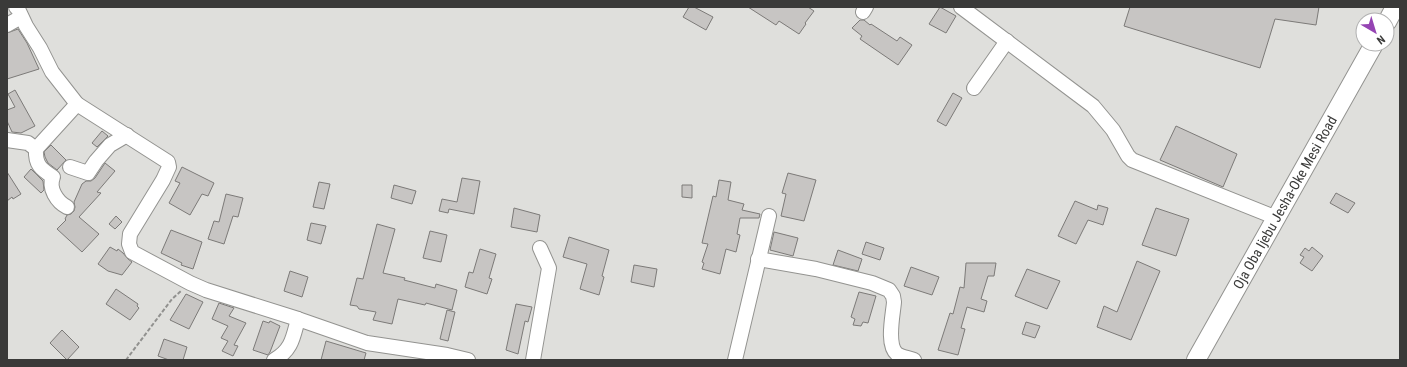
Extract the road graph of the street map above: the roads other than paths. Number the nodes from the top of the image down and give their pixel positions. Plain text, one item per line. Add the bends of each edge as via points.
1 (961, 7) edge
2 (19, 12) edge
3 (7, 25) edge
4 (1006, 42) junction
5 (1370, 52) edge
6 (974, 88) dead end
7 (77, 104) junction
8 (127, 135) junction
9 (7, 140) edge
10 (36, 149) junction
11 (70, 167) dead end
12 (67, 207) dead end
13 (769, 216) dead end
14 (1277, 218) junction
15 (540, 248) dead end
16 (758, 259) junction
17 (298, 319) junction
18 (446, 358) edge
19 (274, 360) edge
20 (468, 360) edge
21 (532, 360) edge
22 (735, 360) edge
23 (914, 360) edge
24 (1196, 360) edge

1 - 4 street
2 - 3 street
2 - 7 street via 52,72
4 - 6 street
4 - 14 street via 1093,106 1113,130 1132,160
5 - 14 main road, Oja Oba Ijebu Jesha-Oke Mesi Road
7 - 8 street
7 - 10 street
8 - 11 street via 110,145 88,173
8 - 17 street via 169,165 163,180 130,234 129,244 132,252 206,290
9 - 10 street via 28,143
10 - 12 street via 38,164 53,177 52,188 61,204
13 - 16 street
14 - 24 main road, Oja Oba Ijebu Jesha-Oke Mesi Road
15 - 21 street via 549,268
16 - 22 street
16 - 23 street via 816,269 872,283 889,290 894,302 891,346 898,355
17 - 18 street via 367,343
17 - 19 street via 288,349
18 - 20 street

